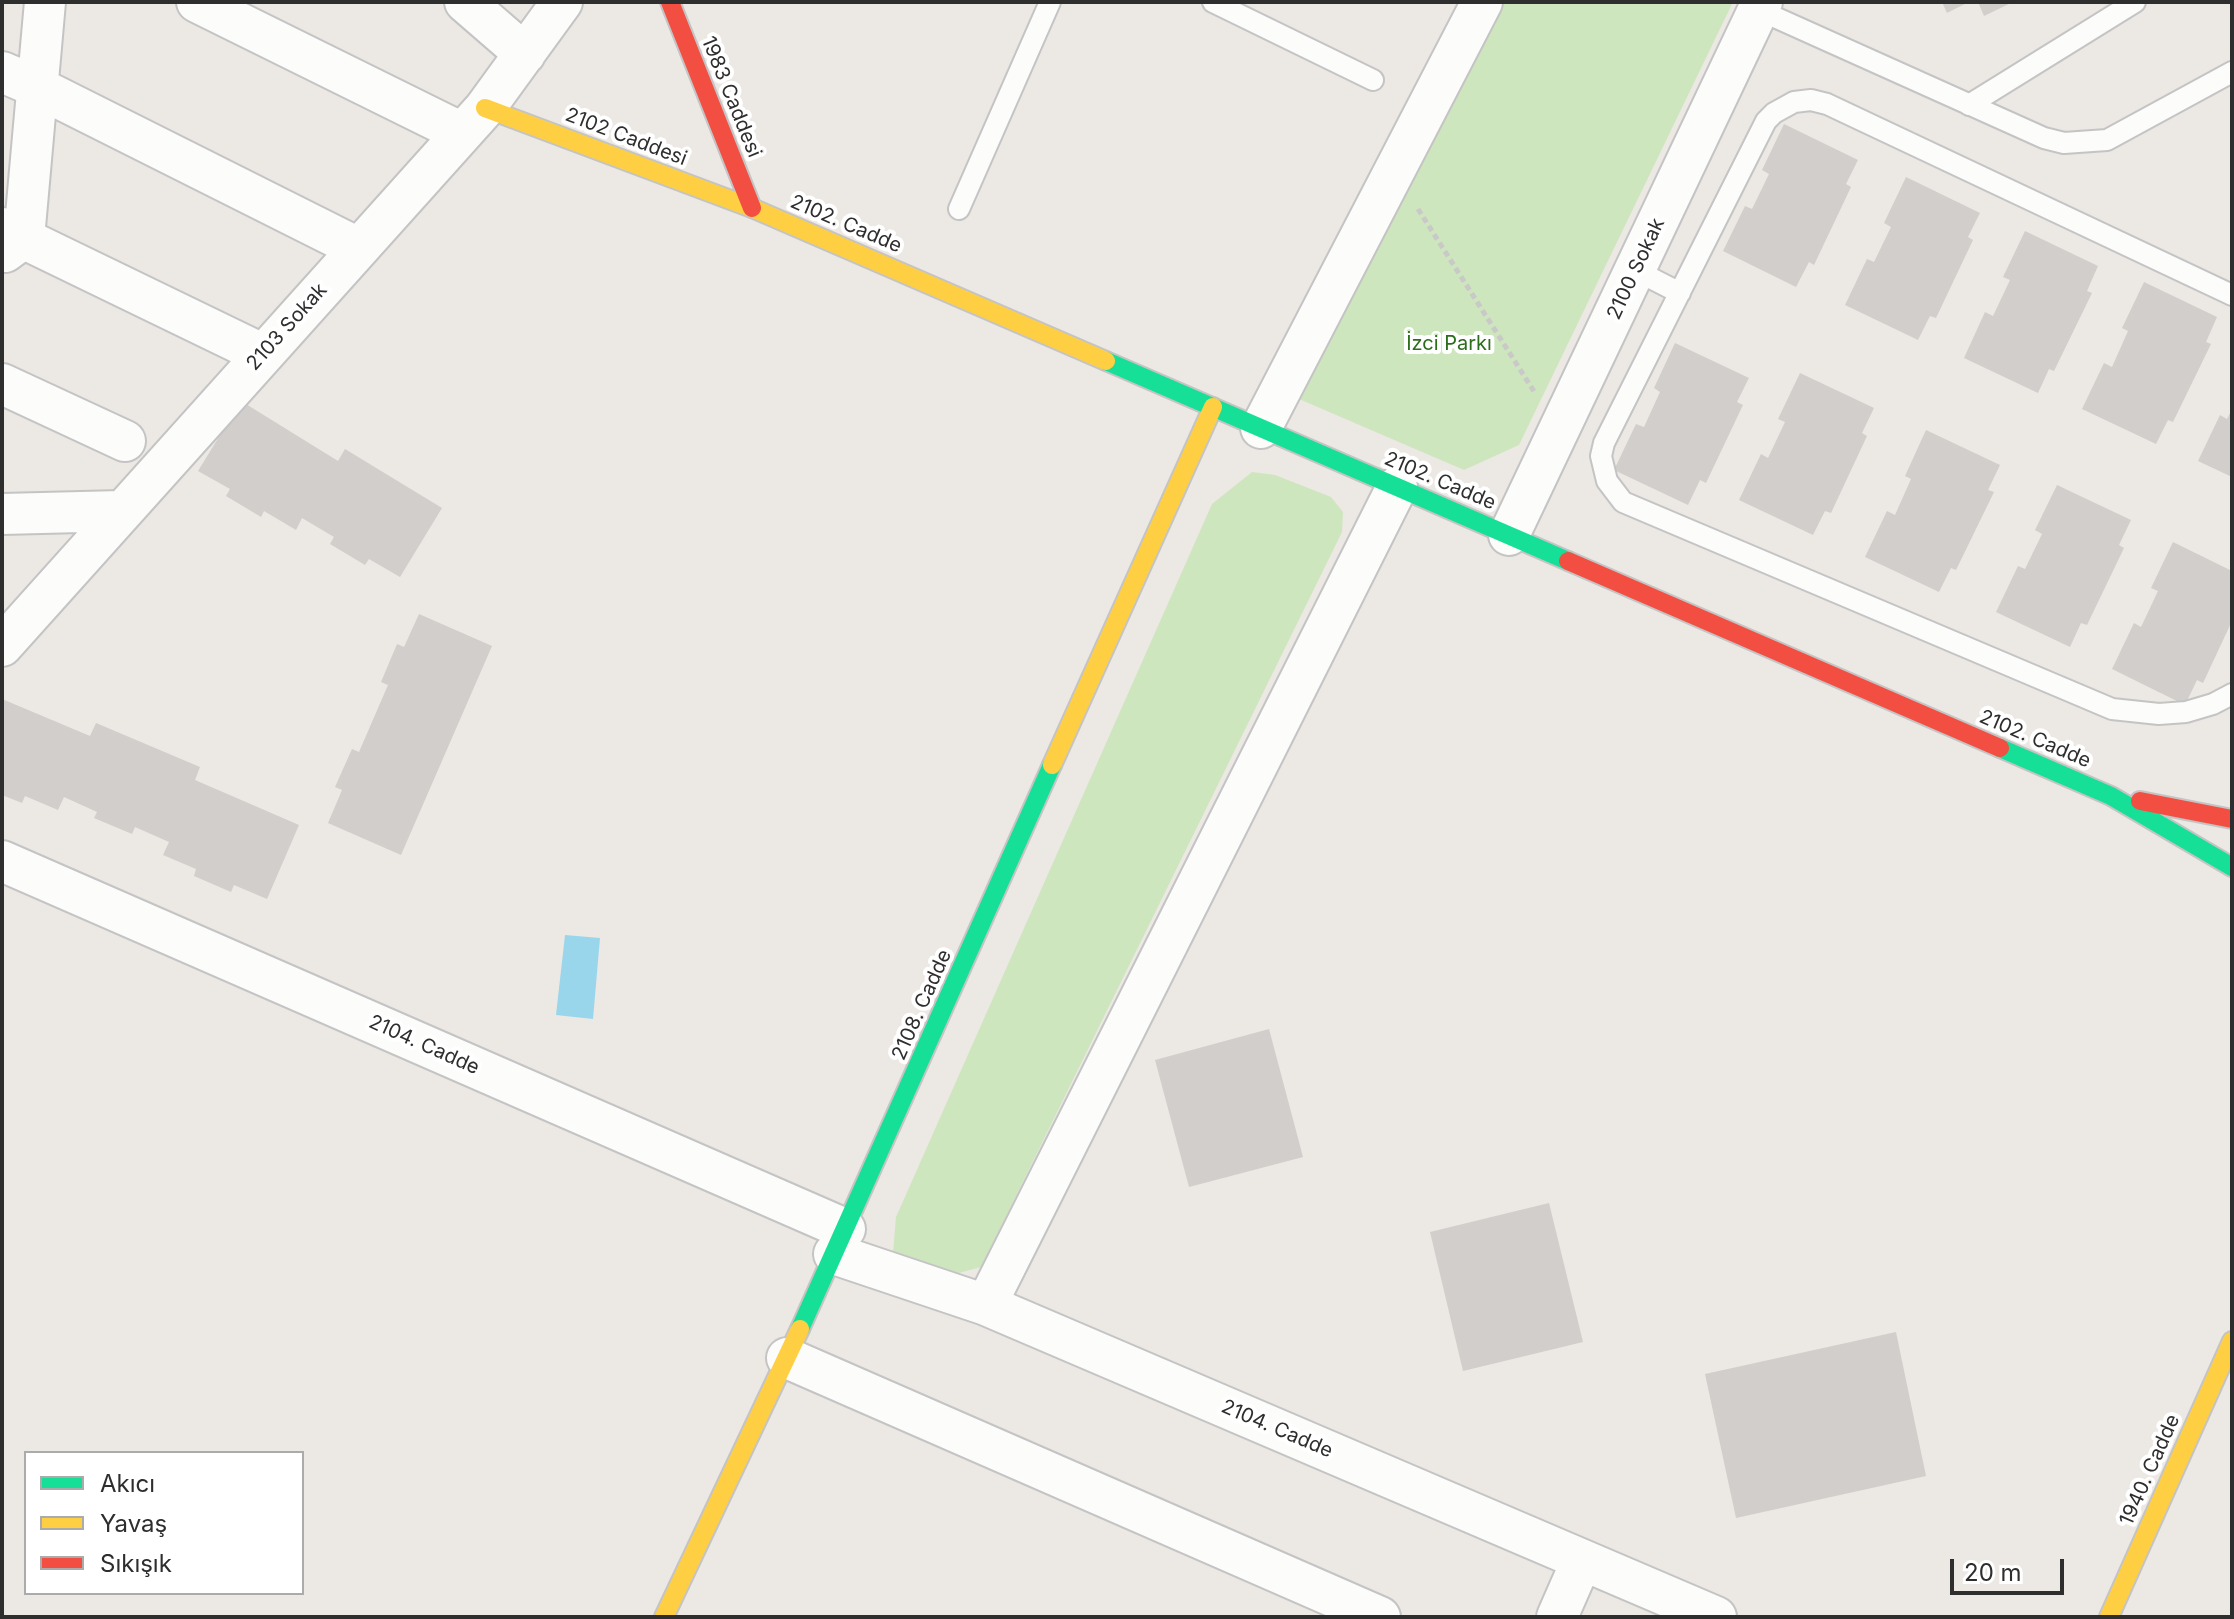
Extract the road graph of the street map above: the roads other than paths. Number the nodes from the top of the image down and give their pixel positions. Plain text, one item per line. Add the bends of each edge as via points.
1 (45, 2) edge
2 (197, 2) edge
3 (465, 2) edge
4 (562, 2) edge
5 (670, 2) edge
6 (1050, 2) edge
7 (1213, 2) edge
8 (1482, 2) edge
9 (2135, 2) edge
10 (1761, 6) edge
11 (525, 54) junction
12 (2232, 72) edge
13 (20, 79) edge
14 (1373, 80) dead end
15 (1969, 105) junction
16 (474, 120) junction
17 (752, 208) junction
18 (959, 209) dead end
19 (9, 240) edge
20 (358, 248) junction
21 (1635, 270) junction
22 (1680, 293) junction
23 (2232, 295) edge
24 (262, 354) junction
25 (2, 384) edge
26 (1213, 407) junction
27 (1261, 428) junction
28 (125, 441) dead end
29 (1397, 487) junction
30 (121, 511) junction
31 (2, 514) edge
32 (1509, 535) junction
33 (2, 646) edge
34 (2232, 694) edge
35 (2111, 796) junction
36 (2232, 819) edge
37 (2, 861) edge
38 (2232, 867) edge
39 (839, 1241) junction
40 (986, 1305) junction
41 (2232, 1341) edge
42 (787, 1358) junction
43 (1582, 1560) junction
44 (664, 1617) edge
45 (1380, 1617) edge
46 (1557, 1617) edge
47 (1716, 1617) edge
48 (2109, 1617) edge

1 - 13 street
2 - 16 street
3 - 11 street
4 - 11 street, 2103 Sokak
5 - 17 street, 1983 Caddesi
6 - 18 lane
7 - 14 lane
8 - 27 street
9 - 15 lane
10 - 15 lane
10 - 21 street, 2100 Sokak
11 - 16 street, 2103 Sokak
12 - 15 lane via 2107,140 2084,144 2044,138
13 - 19 street
13 - 20 street
16 - 17 street, 2102 Caddesi
16 - 20 street, 2103 Sokak
17 - 26 street, 2102. Cadde
19 - 24 street
20 - 24 street, 2103 Sokak
21 - 22 lane
21 - 32 street, 2100 Sokak
22 - 23 lane via 1766,121 1784,107 1811,100
22 - 34 lane via 1604,443 1602,470 1623,502 2112,709 2186,712
24 - 30 street, 2103 Sokak
25 - 28 street
26 - 27 street, 2102. Cadde
26 - 39 street, 2108. Cadde
27 - 29 street, 2102. Cadde
29 - 32 street, 2102. Cadde
29 - 40 street
30 - 31 street
30 - 33 street, 2103 Sokak
32 - 35 street, 2102. Cadde
35 - 36 street, 2102. Cadde
35 - 38 street, 2102. Cadde
37 - 39 street, 2104. Cadde
39 - 40 street, 2104. Cadde
39 - 42 street, 2108. Cadde
40 - 43 street, 2104. Cadde
41 - 48 street, 1940. Cadde
42 - 44 street, 2108. Cadde
42 - 45 street
43 - 46 street
43 - 47 street, 2104. Cadde

